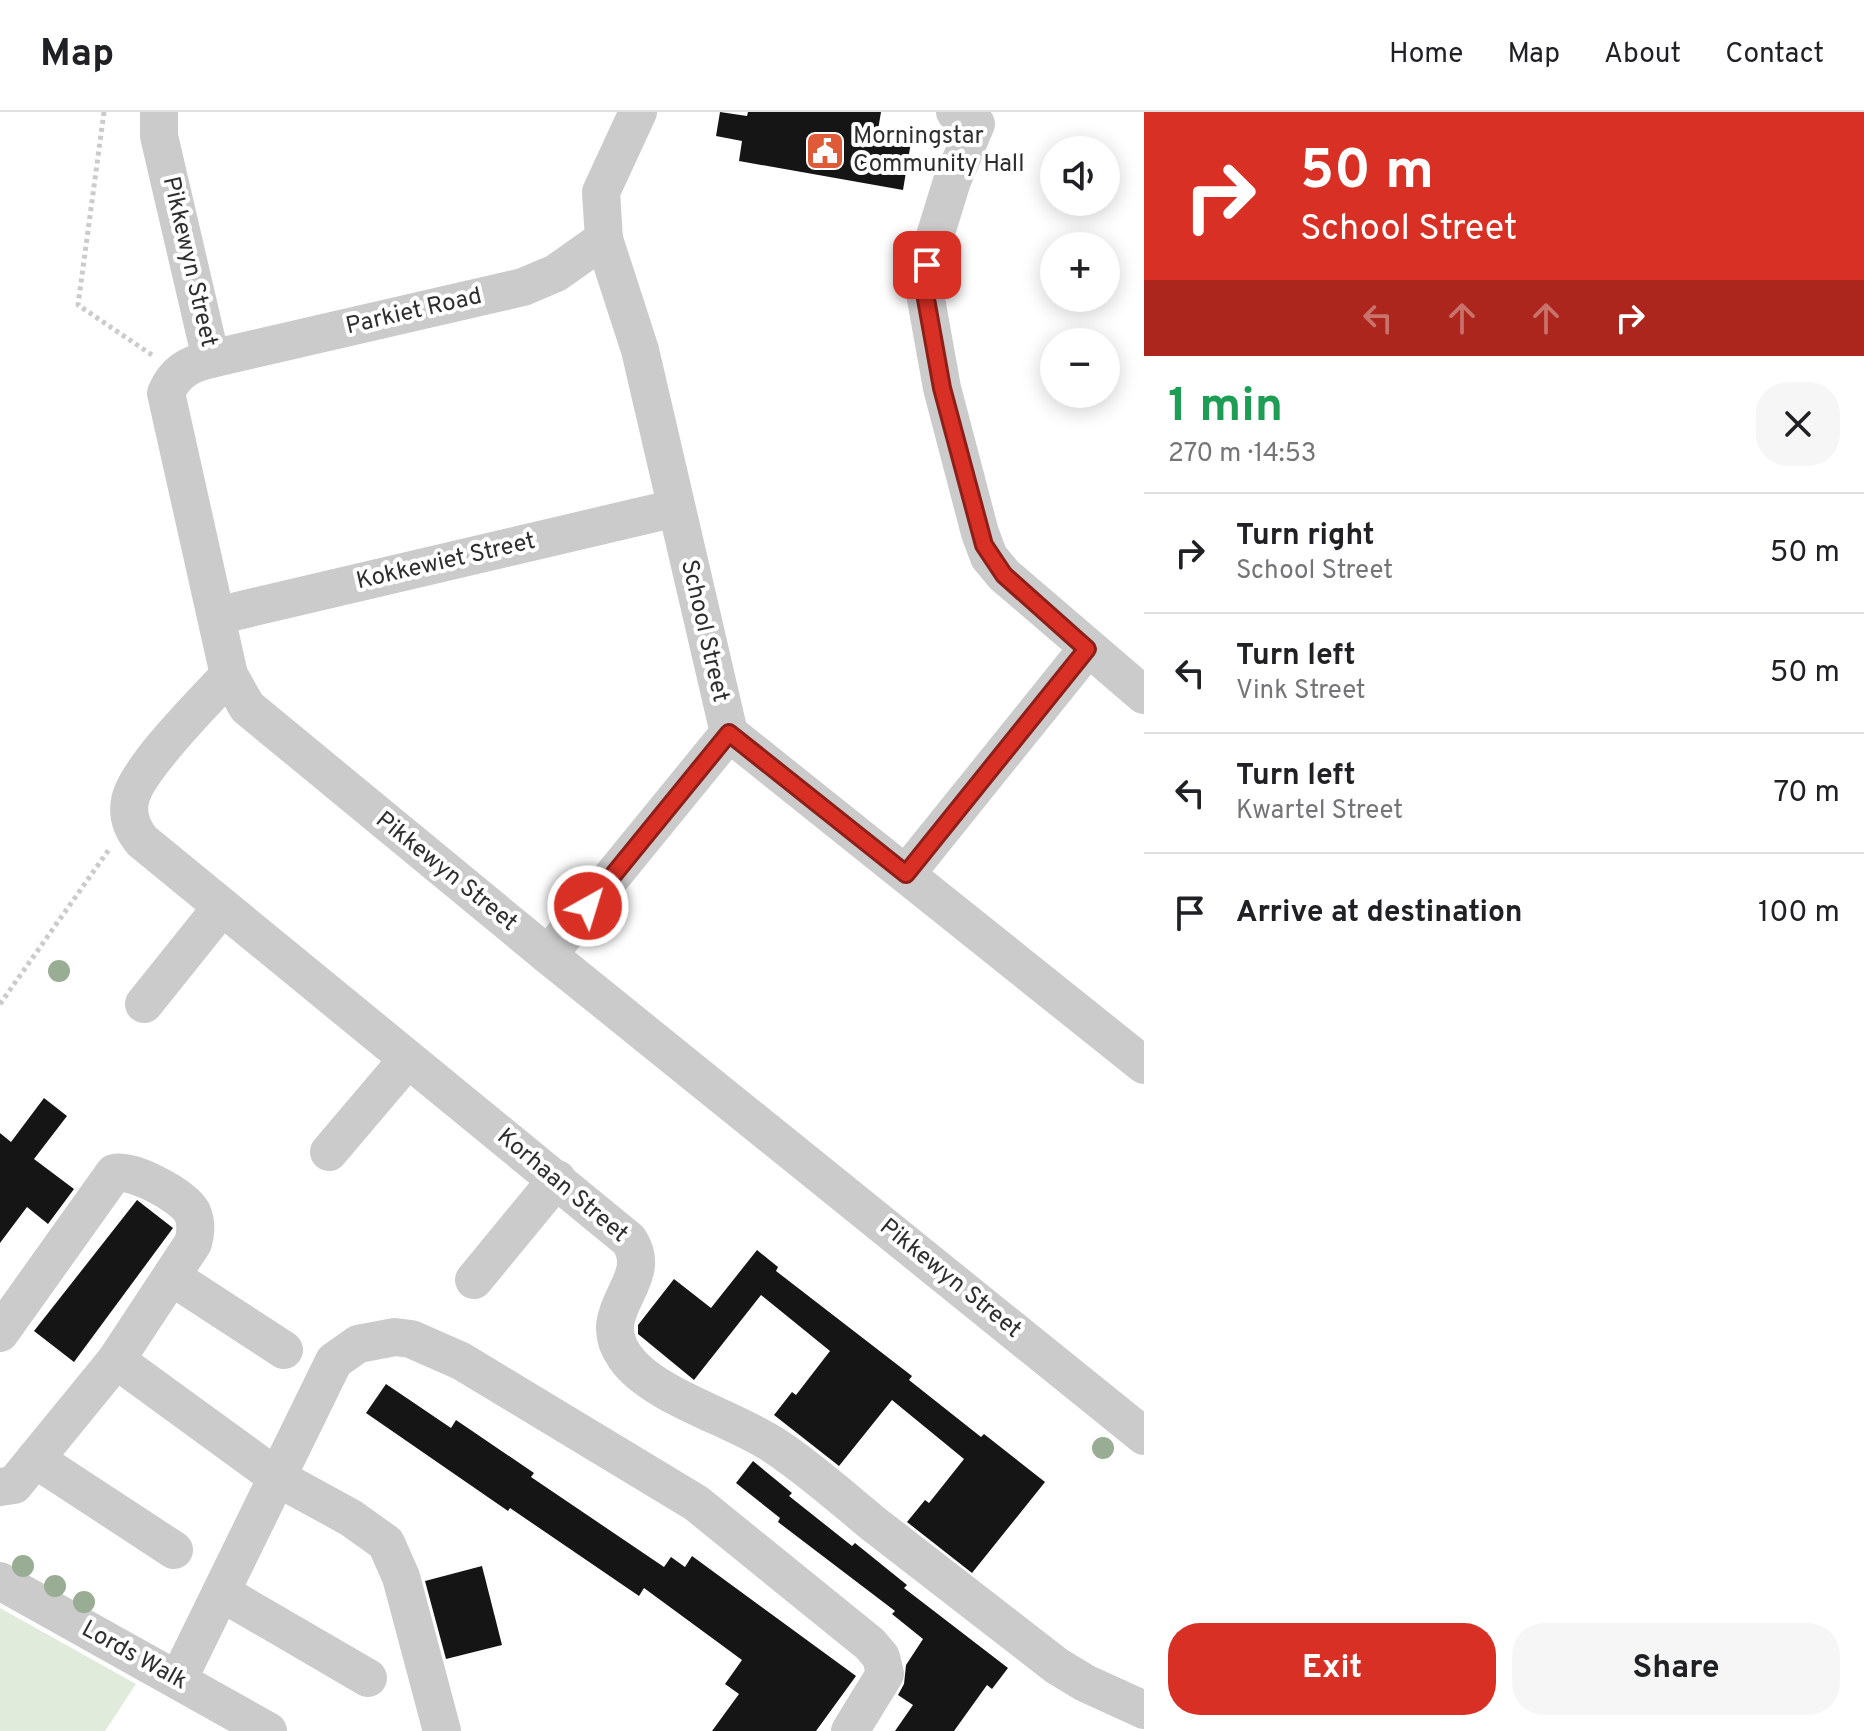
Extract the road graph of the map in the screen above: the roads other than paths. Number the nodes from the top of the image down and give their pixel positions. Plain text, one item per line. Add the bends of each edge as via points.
1 (159, 112) edge
2 (638, 112) edge
3 (978, 116) edge
4 (604, 239) junction
5 (195, 366) junction
6 (676, 508) junction
7 (216, 616) junction
8 (1087, 649) junction
9 (229, 675) junction
10 (1144, 695) edge
11 (729, 733) junction
12 (906, 874) junction
13 (221, 908) junction
14 (548, 955) junction
15 (144, 1004) dead end
16 (407, 1060) junction
17 (1144, 1065) edge
18 (329, 1152) dead end
19 (557, 1179) junction
20 (172, 1277) junction
21 (474, 1280) dead end
22 (0, 1333) edge
23 (284, 1350) dead end
24 (116, 1360) junction
25 (1144, 1436) edge
26 (35, 1459) junction
27 (278, 1478) junction
28 (0, 1487) edge
29 (174, 1550) dead end
30 (0, 1581) edge
31 (222, 1593) junction
32 (368, 1678) dead end
33 (178, 1680) junction
34 (1144, 1710) edge
35 (268, 1731) edge
36 (442, 1731) edge
37 (850, 1731) edge

1 - 5 street, Pikkewyn Street
2 - 4 street, School Street via 601,192
3 - 8 street via 927,265 926,299 942,388 989,557
4 - 5 street, Parkiet Road via 556,273 523,287
4 - 6 street, School Street via 640,350
5 - 7 street, Pikkewyn Street via 166,393
6 - 7 street, Kokkewiet Street
6 - 11 street, School Street
7 - 9 street, Pikkewyn Street
8 - 10 street
8 - 12 street
9 - 13 street, Korhaan Street via 138,782 129,803 142,841
9 - 14 street, Pikkewyn Street via 260,720
11 - 12 street, School Street
11 - 14 street
12 - 17 street, School Street
13 - 15 street
13 - 16 street, Korhaan Street
14 - 25 street, Pikkewyn Street
16 - 18 street
16 - 19 street, Korhaan Street
19 - 21 street
19 - 34 street, Korhaan Street via 635,1248 635,1275 617,1309 613,1335 628,1362 679,1398 778,1448 1057,1666
20 - 22 street via 193,1243 193,1214 142,1177 114,1173
20 - 23 street
20 - 24 street
24 - 26 street
24 - 27 street
26 - 28 street via 14,1485
26 - 29 street
27 - 31 street
27 - 36 street via 386,1543 401,1577
27 - 37 street via 327,1372 347,1350 395,1337 434,1347 696,1503 870,1644 881,1657 885,1674
30 - 33 street, Lords Walk
31 - 32 street
31 - 33 street
33 - 35 street, Lords Walk

